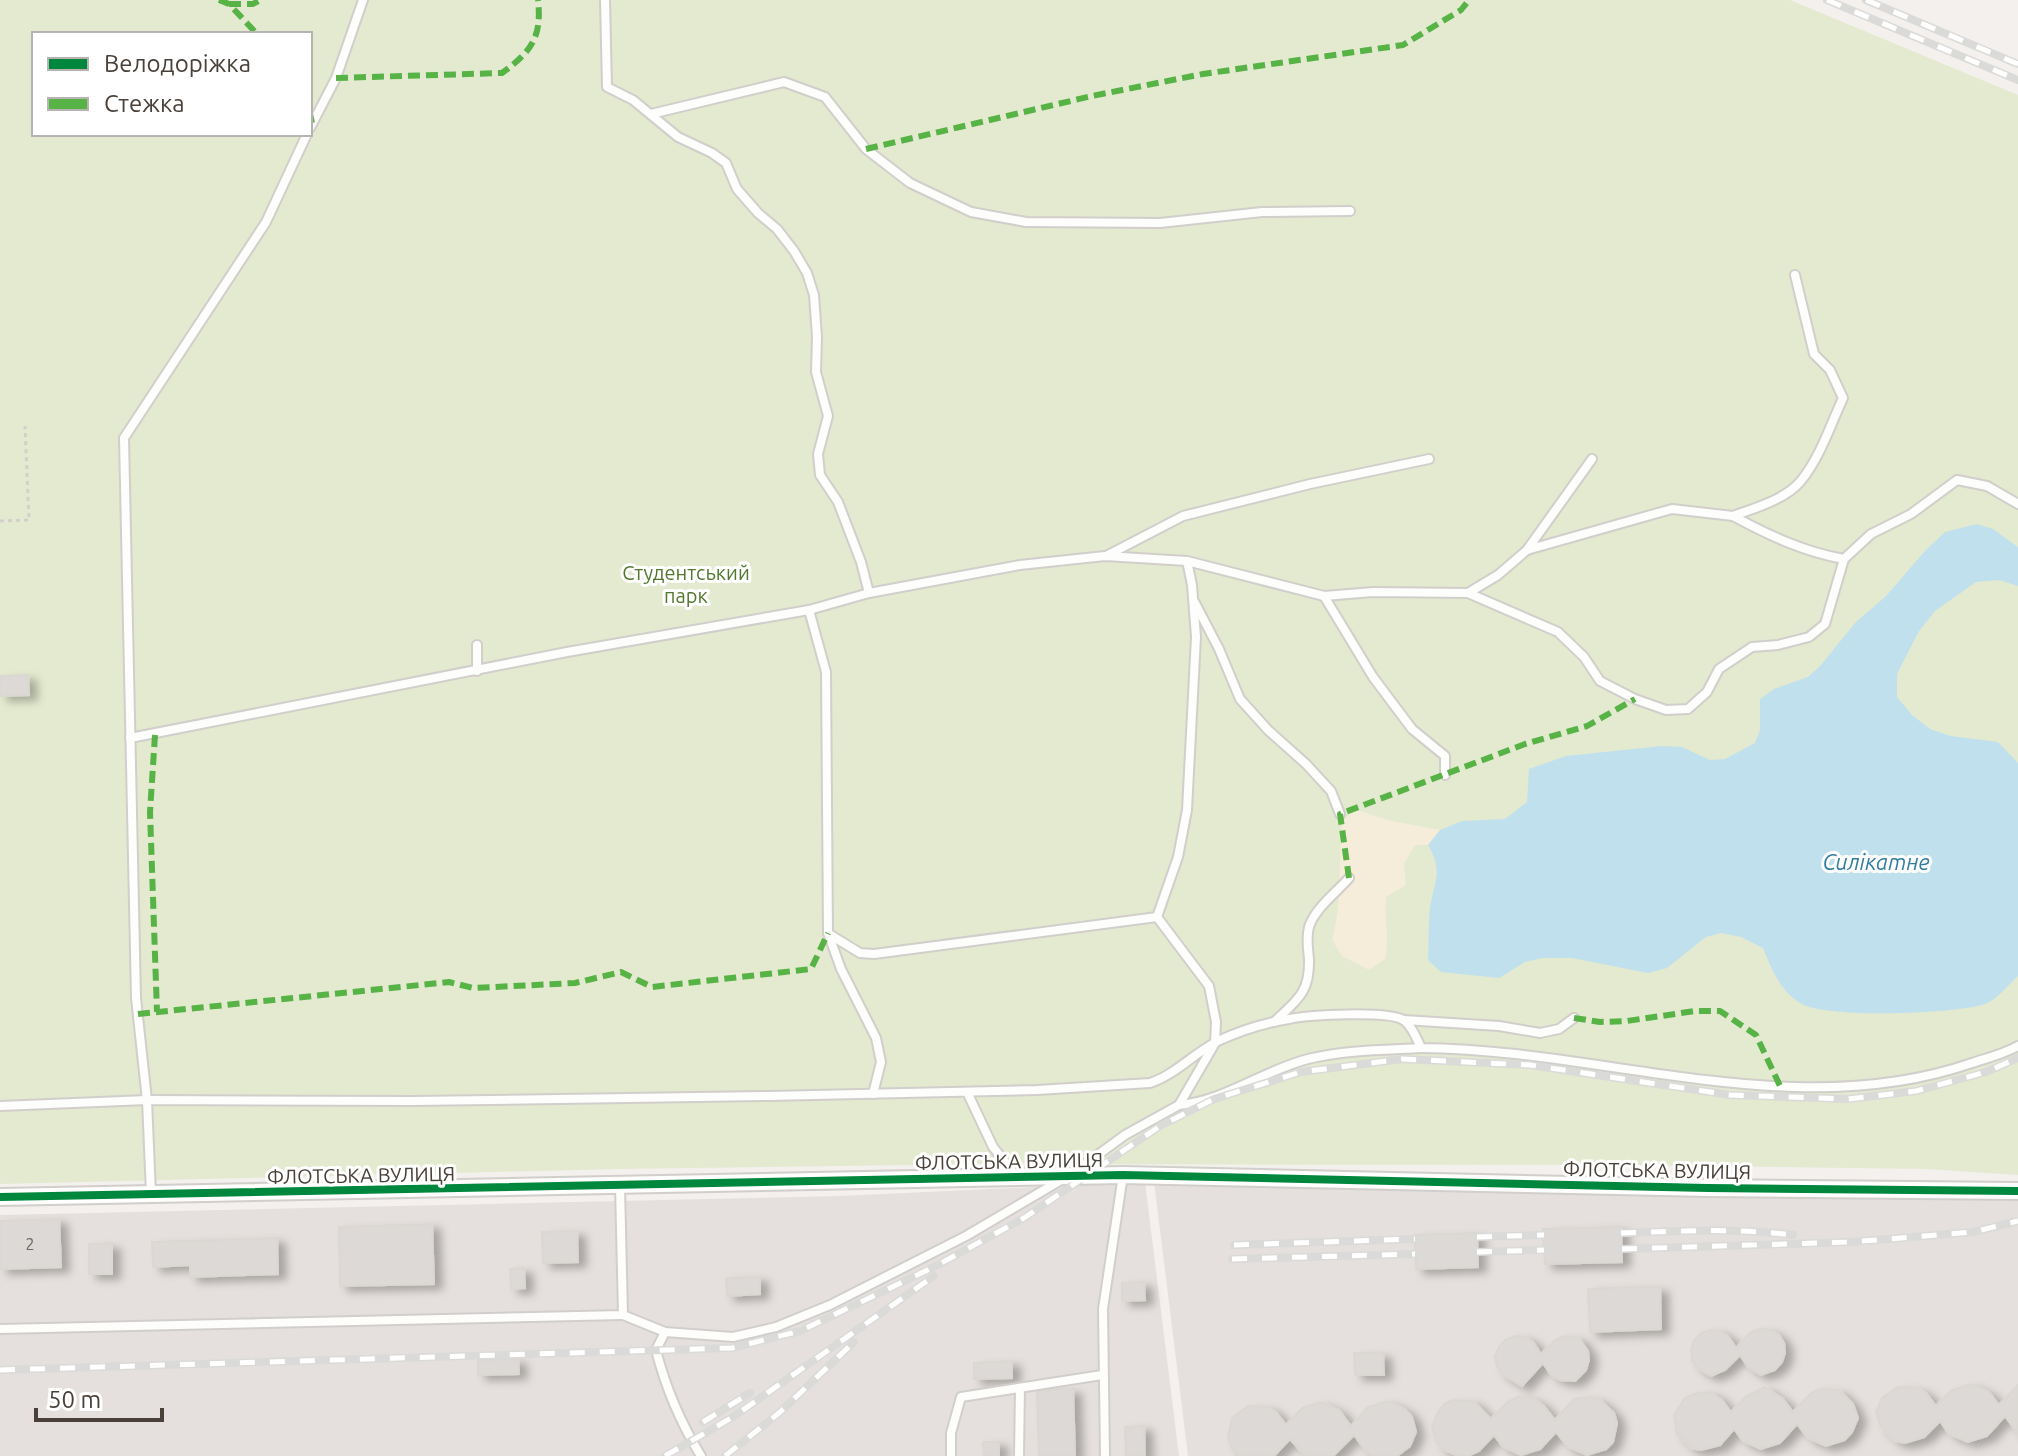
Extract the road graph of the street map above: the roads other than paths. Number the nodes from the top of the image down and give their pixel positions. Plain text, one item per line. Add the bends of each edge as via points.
1 (363, 0) edge
2 (605, 0) edge
3 (651, 114) junction
4 (312, 124) edge
5 (306, 136) edge
6 (1350, 211) dead end
7 (1795, 275) dead end
8 (1429, 459) dead end
9 (1592, 459) dead end
10 (2018, 504) edge
11 (1733, 516) junction
12 (1527, 550) junction
13 (1105, 556) junction
14 (1844, 559) junction
15 (1187, 561) junction
16 (869, 593) junction
17 (1468, 593) junction
18 (1324, 596) junction
19 (1193, 599) junction
20 (809, 610) junction
21 (477, 645) dead end
22 (477, 671) junction
23 (130, 738) junction
24 (1445, 775) dead end
25 (1340, 814) dead end
26 (1349, 878) dead end
27 (1157, 917) junction
28 (828, 933) junction
29 (1574, 1018) dead end
30 (1404, 1020) junction
31 (1273, 1022) junction
32 (1215, 1043) junction
33 (2018, 1046) edge
34 (1421, 1048) junction
35 (967, 1092) junction
36 (873, 1094) junction
37 (147, 1100) junction
38 (1179, 1105) junction
39 (0, 1106) edge
40 (1070, 1175) junction
41 (1123, 1175) junction
42 (1017, 1177) junction
43 (620, 1186) junction
44 (2018, 1191) edge
45 (151, 1194) junction
46 (0, 1197) edge
47 (623, 1315) junction
48 (0, 1329) edge
49 (665, 1332) junction
50 (1102, 1375) junction
51 (1020, 1388) junction
52 (701, 1456) edge
53 (951, 1456) edge
54 (1019, 1456) edge
55 (1105, 1456) edge

1 - 4 lane via 336,78
2 - 3 lane via 607,87
3 - 6 lane via 784,82 825,97 866,149 910,183 971,212 1026,222 1160,223 1262,212
3 - 16 lane via 678,137 726,163 737,189 777,229 807,273 814,295 816,372 828,416 818,454 820,475 838,502
5 - 23 lane via 266,222 124,438
7 - 11 lane via 1814,354 1830,370 1843,398 1799,484
8 - 13 lane via 1183,516
9 - 12 lane
10 - 14 lane via 1987,486 1957,480 1911,514 1871,534
11 - 12 lane via 1672,509
11 - 14 lane via 1816,554
12 - 17 lane
13 - 15 lane
13 - 16 lane via 1020,565
14 - 17 lane via 1825,624 1809,637 1752,647 1719,669 1707,692 1688,709 1666,710 1600,681 1558,632
15 - 18 lane
15 - 19 lane
16 - 20 lane
17 - 18 lane
18 - 24 lane via 1412,729 1445,756
19 - 25 lane via 1240,699 1331,791
19 - 27 lane via 1196,637 1187,810 1178,857
20 - 22 lane
20 - 28 lane via 826,672
21 - 22 lane
22 - 23 lane
23 - 37 lane via 136,998
26 - 31 lane via 1310,926 1308,984
27 - 28 lane via 874,954 860,953
27 - 32 lane via 1209,986
28 - 36 lane via 876,1038 881,1062
29 - 30 lane via 1559,1029 1540,1033
30 - 31 lane via 1393,1015 1348,1015
30 - 34 lane
31 - 32 lane
32 - 35 lane via 1150,1083
32 - 38 lane
33 - 34 lane via 1933,1077 1829,1088 1781,1088 1509,1053
34 - 38 lane via 1307,1059 1200,1103
35 - 36 lane
35 - 42 lane via 993,1147
36 - 37 lane
37 - 39 lane
37 - 45 lane
38 - 40 lane
40 - 41 street, ФЛОТСЬКА ВУЛИЦЯ
40 - 42 street, ФЛОТСЬКА ВУЛИЦЯ
40 - 49 lane via 966,1236 776,1327 733,1337
41 - 44 street, ФЛОТСЬКА ВУЛИЦЯ
41 - 50 lane via 1103,1309
42 - 43 street, ФЛОТСЬКА ВУЛИЦЯ
43 - 45 street, ФЛОТСЬКА ВУЛИЦЯ
43 - 47 lane
45 - 46 street, ФЛОТСЬКА ВУЛИЦЯ
47 - 48 lane
47 - 49 lane
49 - 52 lane via 656,1350 665,1386
50 - 51 lane
50 - 55 lane
51 - 53 lane via 961,1397
51 - 54 lane

